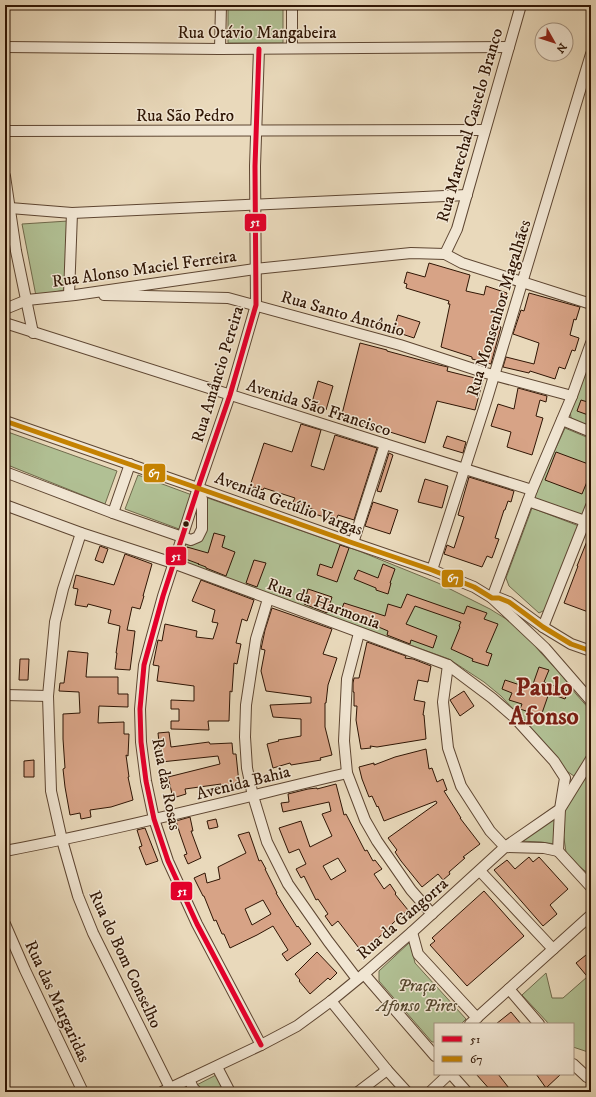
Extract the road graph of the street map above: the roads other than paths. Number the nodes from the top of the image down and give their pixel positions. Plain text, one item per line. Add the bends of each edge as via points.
1 (220, 5) edge
2 (292, 5) edge
3 (521, 5) edge
4 (5, 47) edge
5 (509, 47) junction
6 (292, 48) junction
7 (220, 49) junction
8 (259, 49) junction
9 (591, 54) edge
10 (485, 130) junction
11 (5, 131) edge
12 (255, 131) junction
13 (5, 176) edge
14 (467, 195) junction
15 (256, 205) junction
16 (10, 208) junction
17 (72, 213) junction
18 (5, 248) edge
19 (16, 251) junction
20 (446, 254) junction
21 (255, 269) junction
22 (522, 282) junction
23 (72, 295) junction
24 (27, 300) junction
25 (591, 304) edge
26 (256, 305) junction
27 (5, 309) edge
28 (5, 323) edge
29 (33, 333) junction
30 (591, 343) edge
31 (494, 374) junction
32 (230, 395) junction
33 (572, 396) junction
34 (562, 420) junction
35 (5, 421) edge
36 (591, 432) edge
37 (385, 444) junction
38 (130, 464) junction
39 (465, 469) junction
40 (5, 472) edge
41 (198, 489) junction
42 (532, 490) junction
43 (528, 501) junction
44 (5, 505) edge
45 (591, 506) edge
46 (113, 513) junction
47 (585, 521) junction
48 (81, 532) junction
49 (182, 536) junction
50 (353, 543) junction
51 (173, 563) junction
52 (432, 570) junction
53 (492, 598) junction
54 (268, 599) junction
55 (543, 627) junction
56 (359, 633) junction
57 (591, 651) edge
58 (448, 666) junction
59 (5, 696) edge
60 (48, 696) junction
61 (591, 701) edge
62 (591, 759) edge
63 (347, 773) junction
64 (253, 796) junction
65 (560, 810) junction
66 (154, 819) junction
67 (62, 840) junction
68 (505, 847) junction
69 (5, 851) edge
70 (558, 851) junction
71 (480, 871) junction
72 (591, 887) edge
73 (432, 914) junction
74 (591, 915) edge
75 (5, 924) edge
76 (412, 932) junction
77 (553, 949) junction
78 (360, 976) junction
79 (509, 989) junction
80 (330, 1001) junction
81 (474, 1021) edge
82 (538, 1023) edge
83 (261, 1045) junction
84 (434, 1055) edge
85 (574, 1065) edge
86 (217, 1067) junction
87 (387, 1070) junction
88 (449, 1075) edge
89 (451, 1075) edge
90 (591, 1079) edge
91 (189, 1080) junction
92 (168, 1091) edge
93 (83, 1092) edge
94 (197, 1092) edge
95 (230, 1092) edge
96 (358, 1092) edge
97 (407, 1092) edge
98 (430, 1092) edge
99 (467, 1092) edge

1 - 7 street
2 - 6 street
3 - 5 street, Rua Marechal Castelo Branco
4 - 7 street, Rua Otávio Mangabeira
5 - 6 street, Rua Otávio Mangabeira
5 - 10 street, Rua Marechal Castelo Branco
6 - 8 street, Rua Otávio Mangabeira
7 - 8 street, Rua Otávio Mangabeira
8 - 12 street, Rua Amâncio Pereira
9 - 22 street, Rua Monsenhor Magalhães
10 - 12 street, Rua São Pedro
10 - 14 street, Rua Marechal Castelo Branco
11 - 12 street, Rua São Pedro
12 - 15 street, Rua Amâncio Pereira
13 - 16 street
14 - 15 street
14 - 20 street, Rua Marechal Castelo Branco
15 - 17 street
15 - 21 street, Rua Amâncio Pereira
16 - 17 street
16 - 19 street
17 - 23 street
18 - 19 street
19 - 24 street
20 - 21 street, Rua Alonso Maciel Ferreira via 411,253
20 - 22 street, Rua Alonso Maciel Ferreira
21 - 23 street, Rua Alonso Maciel Ferreira
21 - 26 street, Rua Amâncio Pereira
22 - 25 street, Rua Alonso Maciel Ferreira
22 - 31 street, Rua Monsenhor Magalhães
23 - 24 street, Rua Alonso Maciel Ferreira
23 - 26 street, Rua Santo Antônio via 228,298
24 - 27 street, Rua Alonso Maciel Ferreira
24 - 29 street
26 - 31 street, Rua Santo Antônio
26 - 32 street, Rua Amâncio Pereira
28 - 29 street, Avenida São Francisco
29 - 32 street, Avenida São Francisco
30 - 33 street
31 - 33 street, Rua Santo Antônio
31 - 39 street, Rua Monsenhor Magalhães
32 - 37 street, Avenida São Francisco
32 - 41 street, Rua Amâncio Pereira
33 - 34 street
34 - 36 street
34 - 42 street
35 - 38 street, Avenida Getúlio Vargas
37 - 39 street, Avenida São Francisco
37 - 50 street
38 - 41 street, Avenida Getúlio Vargas
38 - 46 street
39 - 42 street, Avenida São Francisco
39 - 52 street, Rua Monsenhor Magalhães
40 - 46 street
41 - 49 street, Rua Amâncio Pereira
41 - 49 street via 202,499 202,529 198,537 191,540
41 - 50 street, Avenida Getúlio Vargas
42 - 43 street
43 - 47 street
43 - 53 street
44 - 48 street, Rua da Harmonia
45 - 47 street
46 - 49 street
47 - 55 street
48 - 51 street, Rua da Harmonia
48 - 60 street, Rua do Bom Conselho via 55,622
49 - 51 street, Rua das Rosas
50 - 52 street, Avenida Getúlio Vargas
51 - 54 street, Rua da Harmonia
51 - 66 street, Rua das Rosas via 144,665 140,709 141,742
52 - 53 street, Avenida Getúlio Vargas via 474,587
53 - 55 street, Avenida Getúlio Vargas via 509,602
53 - 61 street, Avenida Getúlio Vargas via 545,648
54 - 56 street, Rua da Harmonia
54 - 64 street via 256,639 246,705 245,737
55 - 57 street, Avenida Getúlio Vargas via 571,644
56 - 58 street, Rua da Harmonia
56 - 63 street via 347,679 344,742
58 - 65 street, Rua da Harmonia via 503,707 554,761 565,778
58 - 68 street via 443,702 448,748 461,786 490,831
59 - 60 street
60 - 67 street, Rua do Bom Conselho via 51,791
62 - 65 street, Rua da Gangorra
63 - 64 street, Avenida Bahia
63 - 73 street via 365,820 377,841 411,890
64 - 66 street, Avenida Bahia
64 - 78 street via 267,842 288,884 328,940
65 - 68 street, Rua da Gangorra
65 - 70 street, Rua da Gangorra
66 - 67 street, Avenida Bahia
66 - 83 street, Rua das Rosas via 168,861 197,924
67 - 69 street, Avenida Bahia
67 - 92 street, Rua do Bom Conselho via 78,896 93,933
68 - 70 street
68 - 71 street, Rua da Gangorra
70 - 72 street
71 - 73 street, Rua da Gangorra
71 - 77 street
73 - 76 street, Rua da Gangorra
74 - 77 street
75 - 93 street, Rua das Margaridas
76 - 78 street, Rua da Gangorra
76 - 81 street via 418,954
77 - 79 street
78 - 80 street, Rua da Gangorra
78 - 84 street
79 - 81 street
79 - 82 street
80 - 83 street, Rua da Gangorra via 297,1026
80 - 87 street
83 - 86 street, Rua da Gangorra
85 - 90 street
86 - 91 street, Rua da Gangorra
86 - 95 street
87 - 96 street
87 - 97 street
88 - 98 street
89 - 99 street
91 - 92 street, Rua da Gangorra
91 - 94 street

